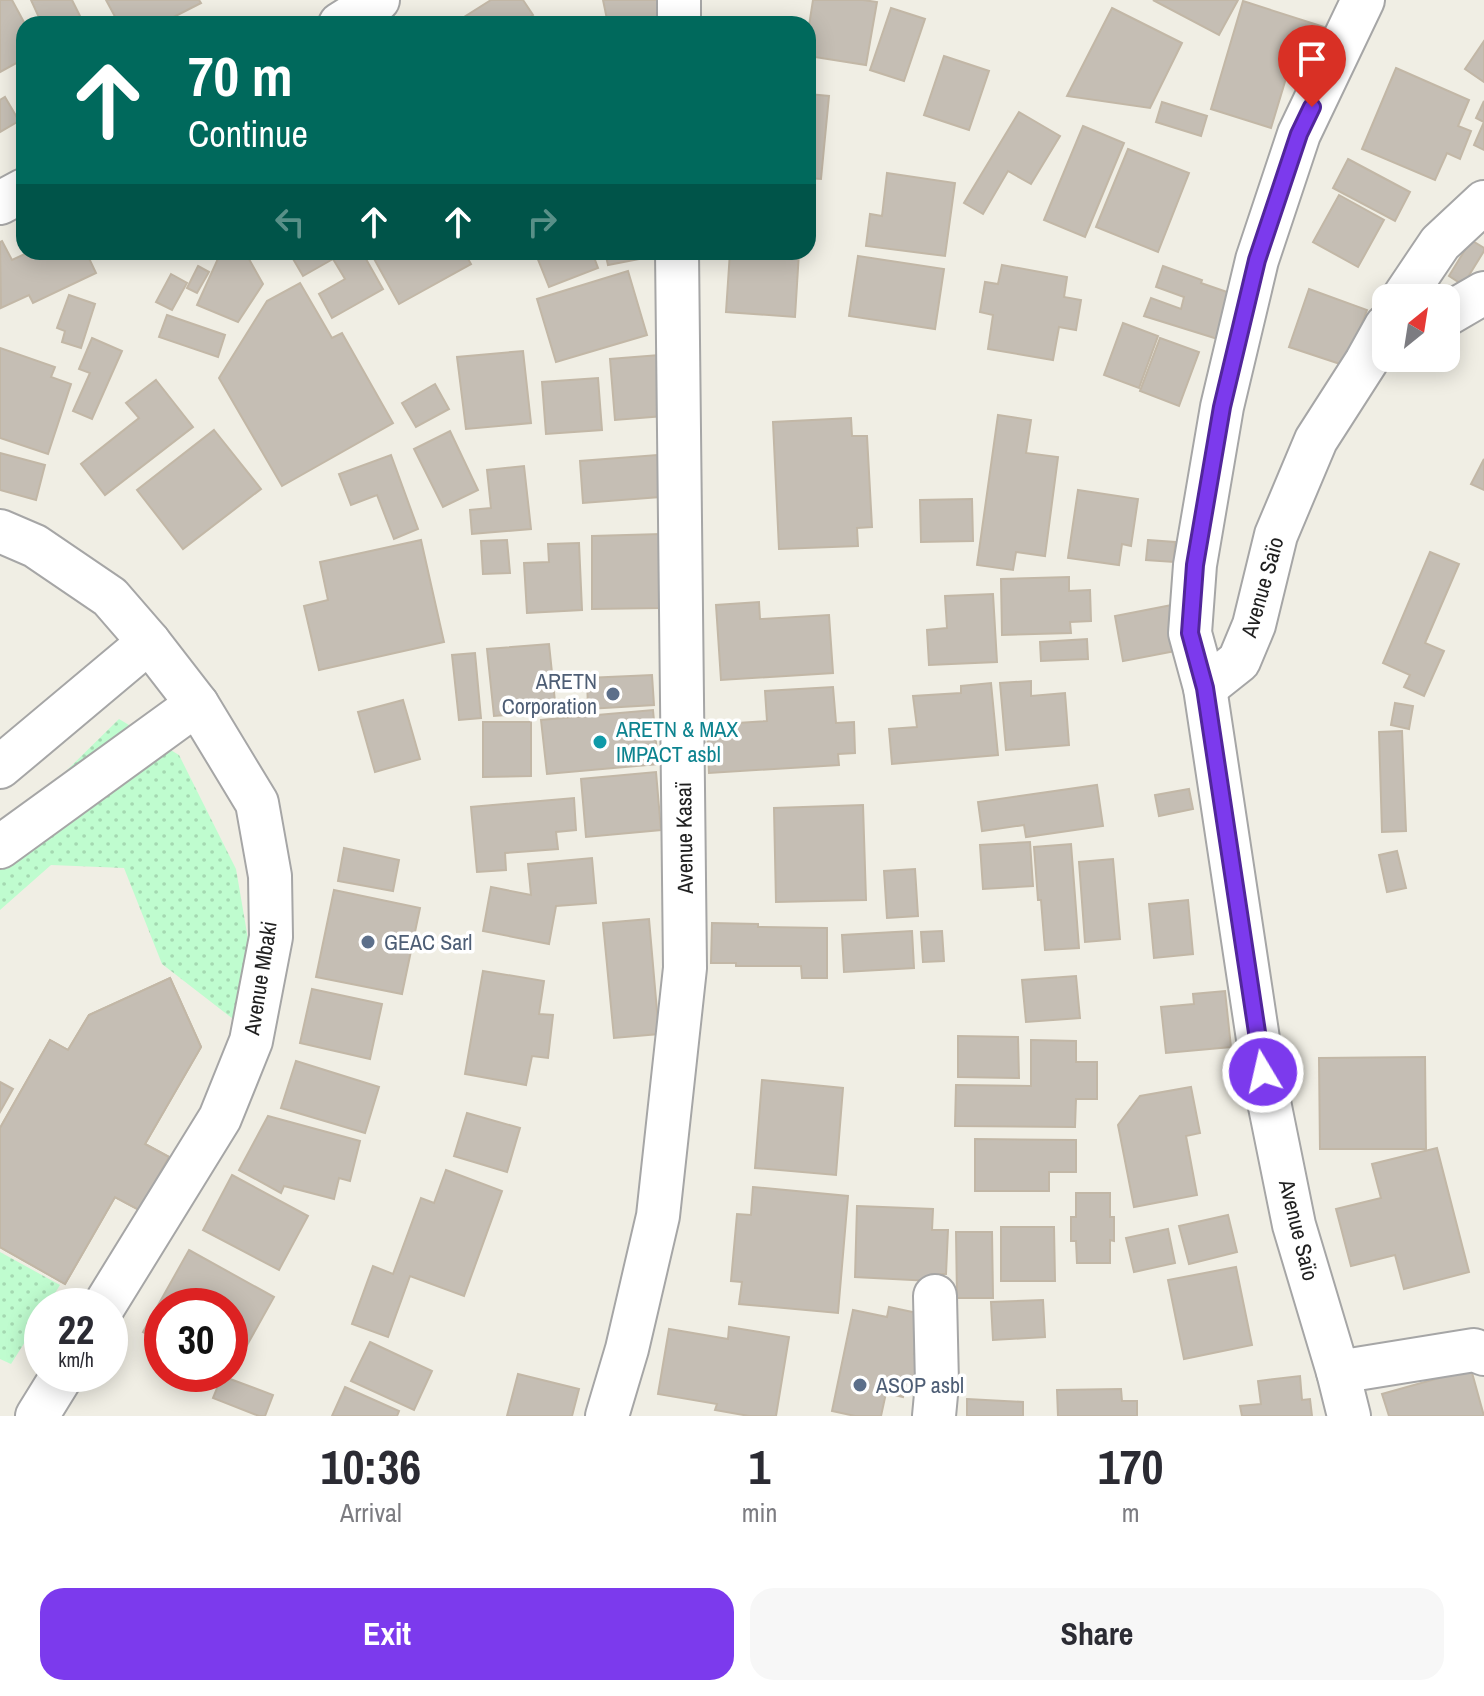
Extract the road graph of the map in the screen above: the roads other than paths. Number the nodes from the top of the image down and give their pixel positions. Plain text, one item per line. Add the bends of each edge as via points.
1 (378, 0) edge
2 (1363, 0) edge
3 (353, 16) edge
4 (1484, 202) edge
5 (677, 260) edge
6 (1412, 284) edge
7 (1484, 293) edge
8 (1460, 307) edge
9 (1372, 362) edge
10 (0, 531) edge
11 (149, 642) junction
12 (1205, 688) junction
13 (197, 704) junction
14 (0, 767) edge
15 (5, 833) edge
16 (115, 1288) edge
17 (935, 1296) dead end
18 (1484, 1354) edge
19 (1338, 1372) junction
20 (52, 1392) edge
21 (37, 1416) edge
22 (607, 1416) edge
23 (934, 1416) edge
24 (1349, 1416) edge

1 - 3 street
2 - 12 street via 1299,134 1257,260 1222,407 1195,565 1190,633
4 - 6 street via 1440,243
5 - 22 street, Avenue Kasaï via 685,968 658,1216
7 - 8 street
9 - 12 street, Avenue Saïo via 1316,440 1276,535 1254,625 1239,661
10 - 11 street, Avenue Mbaki via 35,546 110,597
11 - 13 street, Avenue Mbaki
11 - 14 street
12 - 19 street, Avenue Saïo via 1263,1072 1294,1225
13 - 15 street
13 - 16 street, Avenue Mbaki via 257,803 270,876 271,937 251,1041 220,1118
17 - 23 street
18 - 19 street via 1474,1350
19 - 24 street, Avenue Saïo
20 - 21 street

